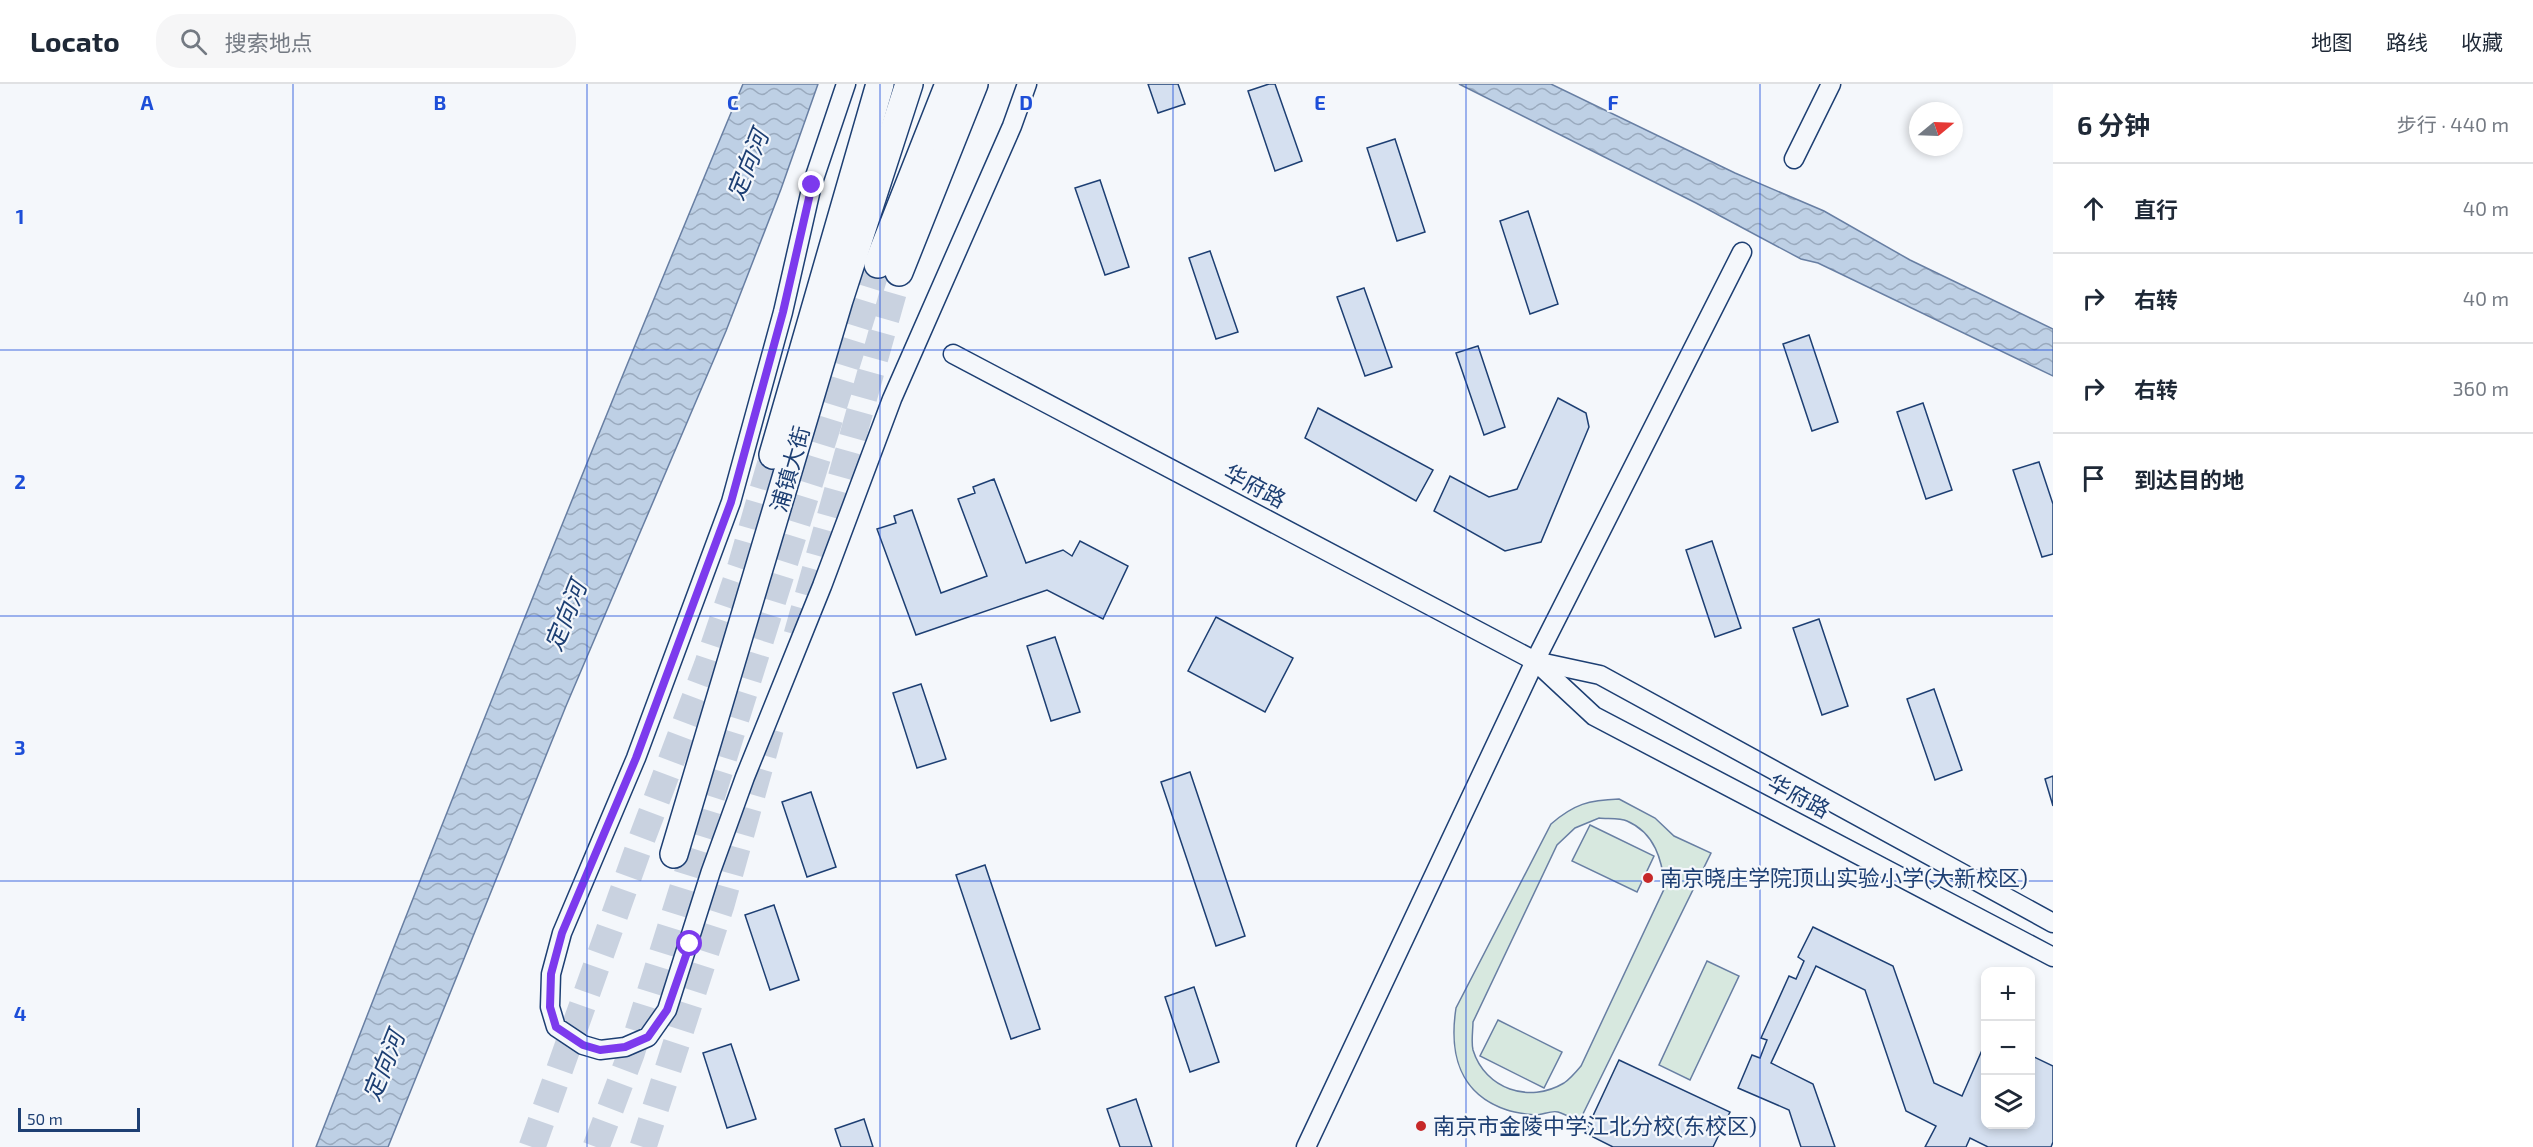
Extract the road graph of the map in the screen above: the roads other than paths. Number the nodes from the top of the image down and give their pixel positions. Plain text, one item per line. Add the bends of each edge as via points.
1 (846, 84) edge
2 (880, 84) edge
3 (909, 84) edge
4 (949, 84) edge
5 (974, 84) edge
6 (1028, 84) edge
7 (1830, 84) edge
8 (1794, 159) dead end
9 (1742, 252) dead end
10 (953, 354) dead end
11 (773, 455) tunnel mouth
12 (1535, 661) junction
13 (674, 855) dead end
14 (2053, 923) edge
15 (2053, 957) edge
16 (1306, 1147) edge

1 - 6 street via 812,185 783,312 731,502 636,758 562,933 551,974 550,1007 556,1027 583,1045 600,1050 625,1047 648,1037 667,1010 745,777 892,399
2 - 11 highway, 浦镇大街
3 - 13 highway, 浦镇大街 via 840,300
4 - 5 highway via 889,268
7 - 8 street
9 - 12 street
10 - 12 street, 华府路
12 - 14 street, 华府路 via 1600,675
12 - 15 street, 华府路 via 1594,716
12 - 16 street

